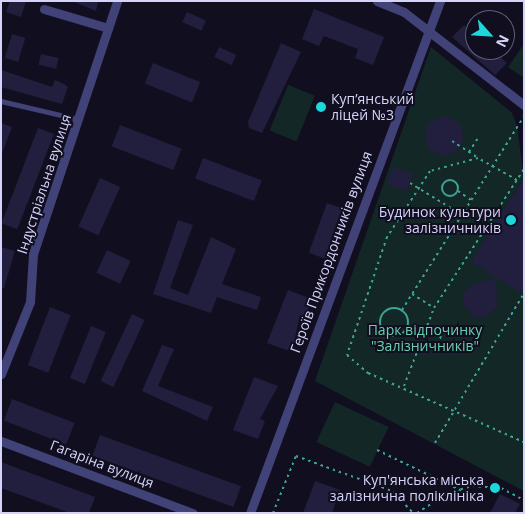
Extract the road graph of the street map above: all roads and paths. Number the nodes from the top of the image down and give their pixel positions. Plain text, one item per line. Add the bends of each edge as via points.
1 (117, 1) edge
2 (378, 1) edge
3 (440, 1) edge
4 (44, 9) dead end
5 (108, 28) junction
6 (427, 34) junction
7 (1, 101) edge
8 (524, 105) edge
9 (524, 116) edge
10 (79, 120) junction
11 (478, 138) dead end
12 (452, 141) dead end
13 (469, 152) junction
14 (478, 158) junction
15 (493, 165) junction
16 (524, 169) edge
17 (517, 180) junction
18 (410, 183) dead end
19 (420, 187) junction
20 (458, 191) junction
21 (447, 195) junction
22 (471, 200) junction
23 (443, 202) junction
24 (462, 215) junction
25 (440, 224) dead end
26 (451, 232) junction
27 (524, 293) edge
28 (412, 294) junction
29 (434, 308) junction
30 (402, 310) junction
31 (426, 328) junction
32 (438, 342) dead end
33 (1, 374) edge
34 (404, 386) junction
35 (455, 409) junction
36 (1, 441) edge
37 (524, 442) edge
38 (435, 443) dead end
39 (377, 450) dead end
40 (462, 491) junction
41 (524, 500) edge
42 (193, 513) edge
43 (250, 513) edge
44 (273, 513) edge
45 (413, 513) edge
46 (417, 513) edge

1 - 5 street, Індустріальна вулиця
2 - 6 street via 404,12
3 - 6 street, Героїв Прикордонників вулиця
4 - 5 street
5 - 10 street, Індустріальна вулиця
6 - 8 street
6 - 43 street, Героїв Прикордонників вулиця
7 - 10 lane
9 - 15 path
10 - 33 street, Індустріальна вулиця via 34,254 30,302
11 - 13 path
12 - 13 path
13 - 14 path
14 - 15 path
14 - 19 path via 442,165 430,171
15 - 17 path
15 - 22 path
16 - 17 path
17 - 29 path
18 - 19 path
19 - 23 path
19 - 34 path via 387,237 347,355 359,369
20 - 21 path
20 - 21 path via 455,181 447,180 442,189
20 - 22 path
21 - 23 path
22 - 24 path
23 - 24 path
24 - 26 path
25 - 26 path
26 - 28 path
27 - 35 path
28 - 29 path
28 - 30 path
29 - 31 path
30 - 30 path via 391,308 383,313 380,326 386,333 399,335 406,329 408,320
31 - 32 path via 441,336
31 - 34 path
34 - 35 path
35 - 37 path
35 - 38 path
36 - 42 street, Гагаріна вулиця
39 - 40 path
40 - 41 path via 472,486 501,488
40 - 46 path via 448,493
44 - 45 path via 296,456 392,491

